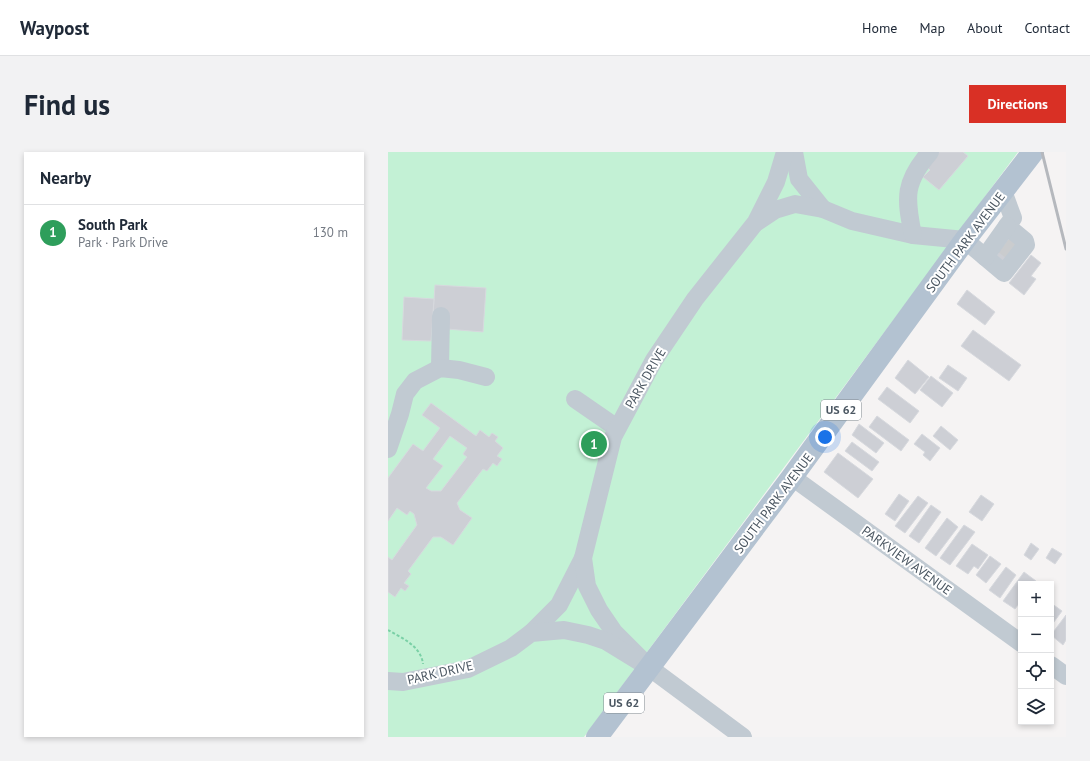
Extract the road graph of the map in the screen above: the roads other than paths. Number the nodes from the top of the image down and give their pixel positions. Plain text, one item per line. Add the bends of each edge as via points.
1 (785, 152) edge
2 (794, 152) edge
3 (930, 152) edge
4 (1033, 152) edge
5 (1003, 191) junction
6 (823, 209) junction
7 (756, 222) junction
8 (913, 235) junction
9 (965, 240) junction
10 (1008, 244) junction
11 (984, 258) junction
12 (441, 316) dead end
13 (440, 368) junction
14 (486, 377) dead end
15 (575, 399) dead end
16 (617, 428) junction
17 (388, 449) edge
18 (792, 477) junction
19 (583, 558) junction
20 (531, 633) junction
21 (1018, 641) edge
22 (1054, 667) edge
23 (650, 668) junction
24 (1066, 676) edge
25 (388, 681) edge
26 (597, 737) edge
27 (744, 737) edge

1 - 7 street, PARK DRIVE via 776,182
2 - 6 street, PARK DRIVE via 799,179
3 - 8 street via 910,182 909,214
4 - 5 main road, SOUTH PARK AVENUE / US 62
5 - 9 main road, SOUTH PARK AVENUE / US 62
5 - 10 street via 1013,218
6 - 7 street, PARK DRIVE via 796,204 775,210
6 - 8 street, PARK DRIVE via 852,221
7 - 16 street, PARK DRIVE via 690,306 654,360
8 - 9 street, PARK DRIVE
9 - 11 street
9 - 18 main road, SOUTH PARK AVENUE / US 62
10 - 11 street
10 - 11 street via 1004,273
12 - 13 street
13 - 14 street
13 - 17 street via 415,381 405,394
15 - 16 street
16 - 19 street, PARK DRIVE
18 - 21 street, PARKVIEW AVENUE
18 - 23 main road, SOUTH PARK AVENUE / US 62
19 - 20 street, PARK DRIVE via 560,605
19 - 23 street, PARK DRIVE via 587,586 599,610 614,632
20 - 23 street via 564,630 588,635 606,641
20 - 25 street, PARK DRIVE via 511,648 468,669 403,682
22 - 24 street
23 - 26 main road, SOUTH PARK AVENUE / US 62
23 - 27 street

